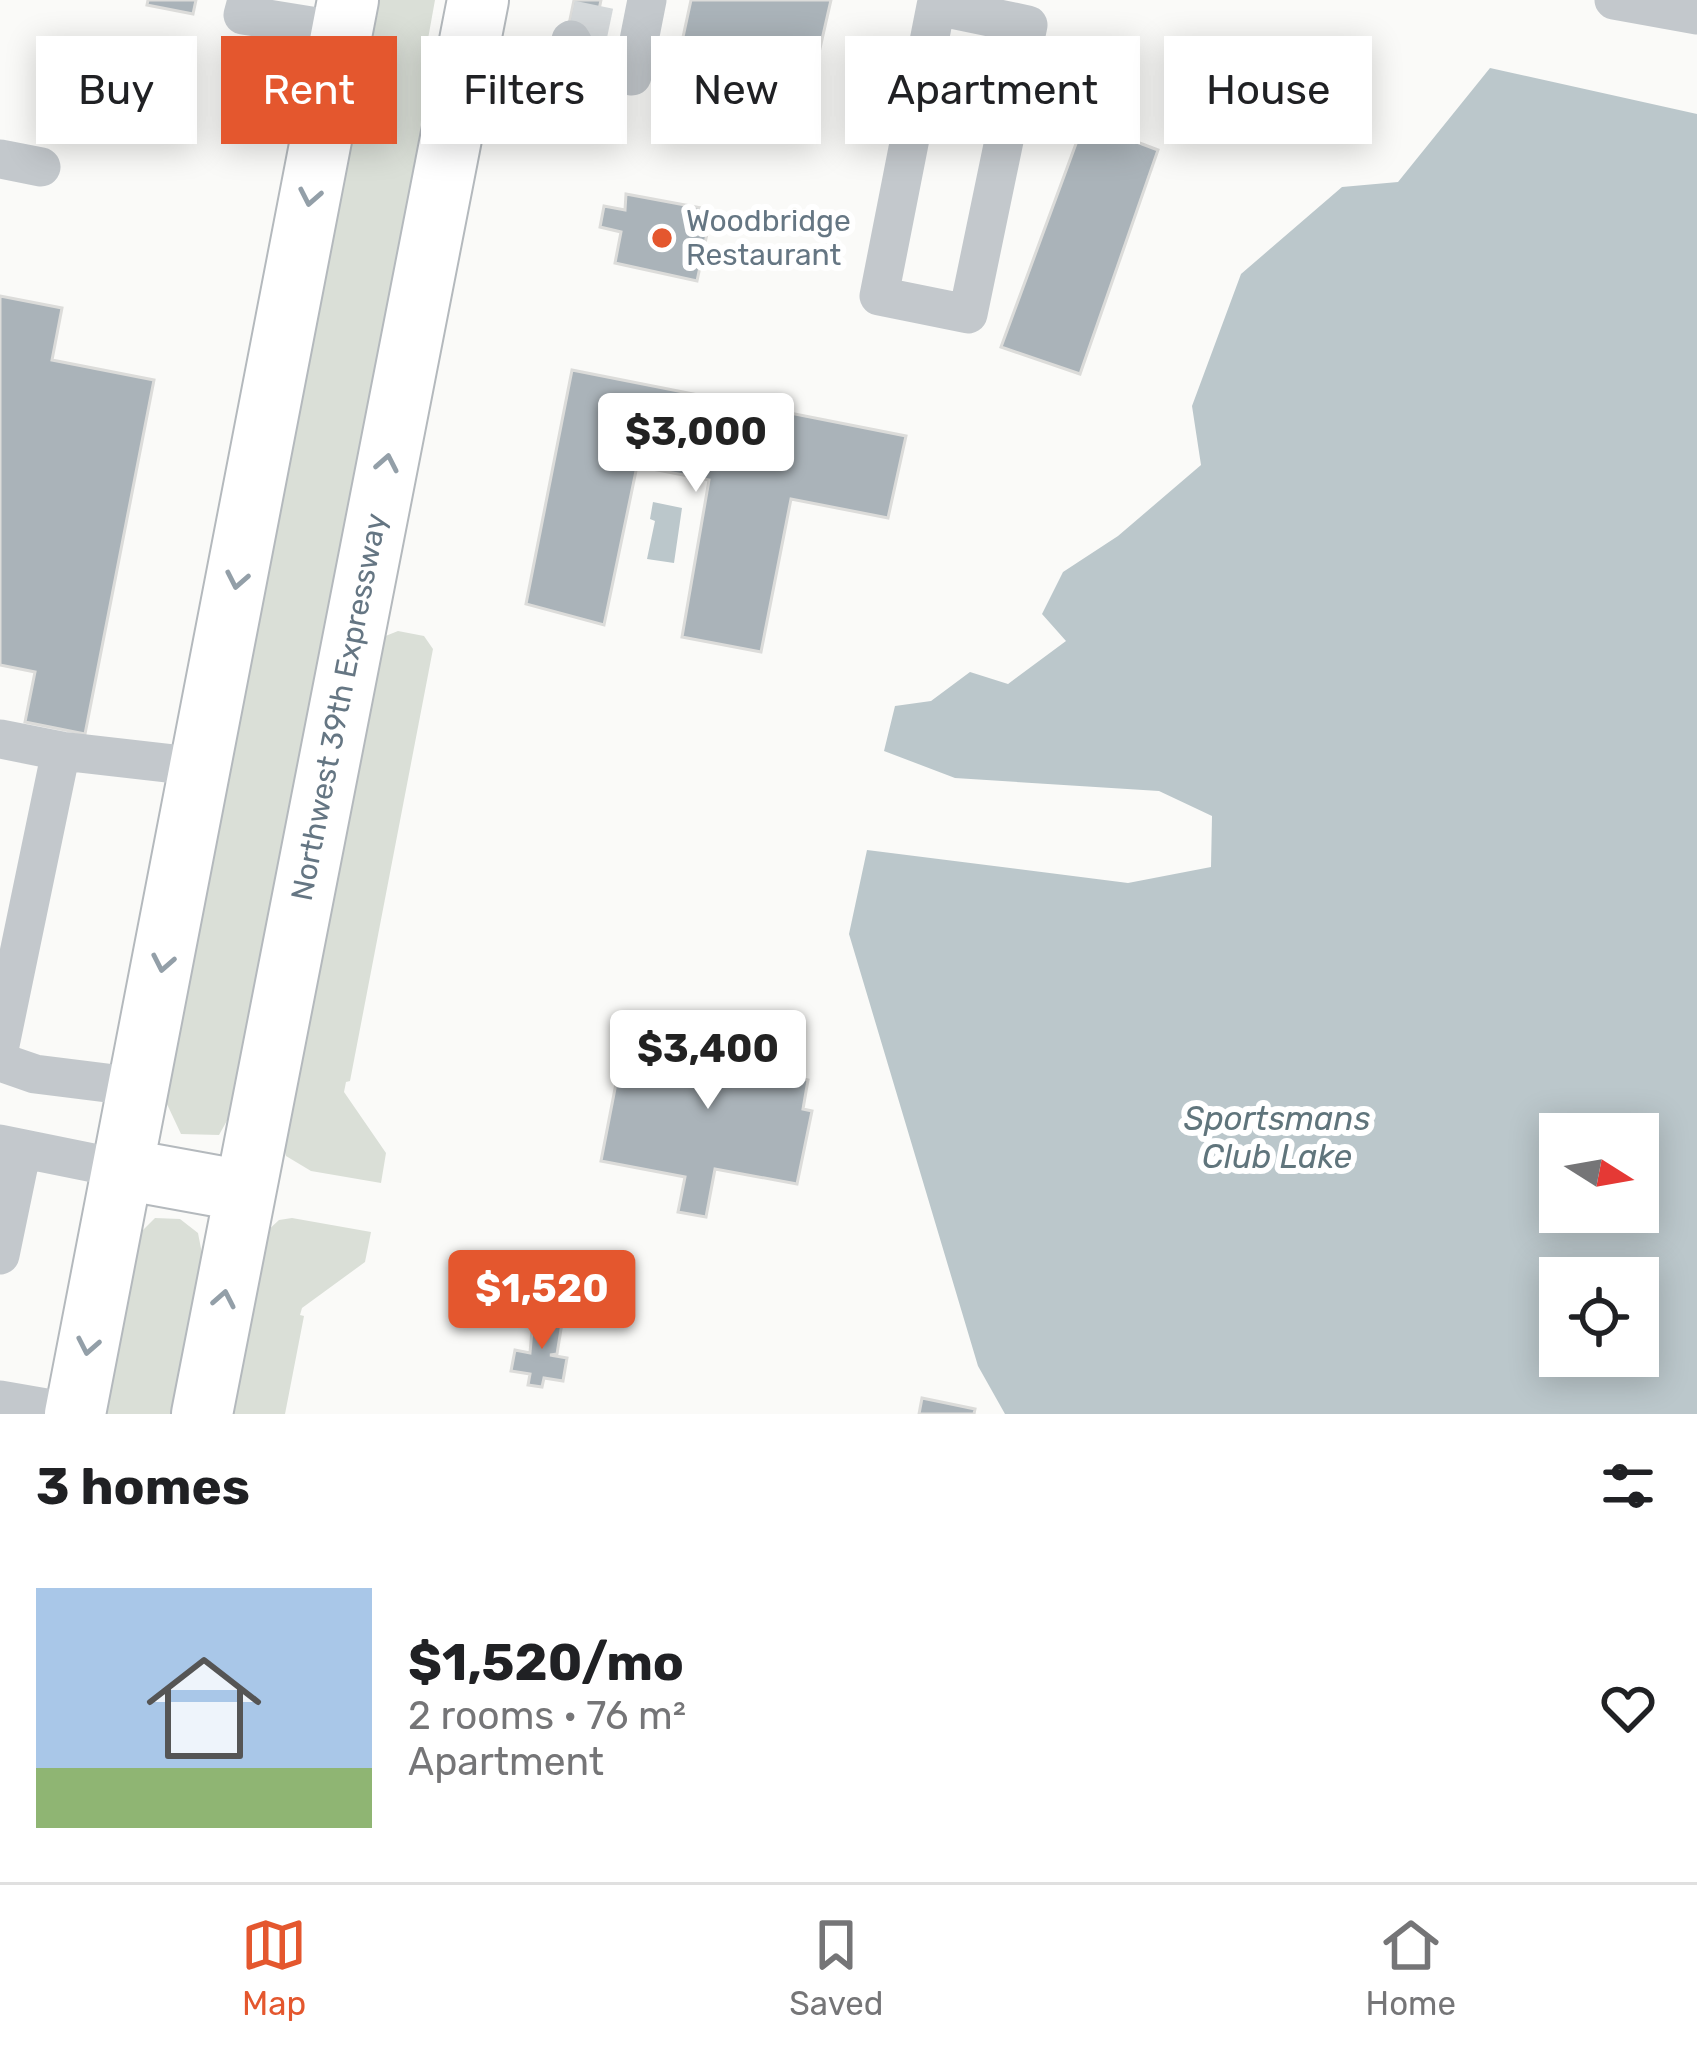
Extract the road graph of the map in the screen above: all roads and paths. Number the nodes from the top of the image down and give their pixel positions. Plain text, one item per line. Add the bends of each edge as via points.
1 (247, 0) edge
2 (478, 0) edge
3 (647, 0) edge
4 (1614, 0) edge
5 (968, 6) edge
6 (345, 15) edge
7 (1697, 15) edge
8 (627, 75) edge
9 (0, 159) edge
10 (41, 167) dead end
11 (0, 740) edge
12 (61, 751) junction
13 (201, 767) junction
14 (0, 1046) edge
15 (0, 1063) edge
16 (139, 1087) junction
17 (11, 1146) edge
18 (123, 1169) junction
19 (244, 1191) junction
20 (0, 1255) edge
21 (0, 1400) edge
22 (75, 1413) edge
23 (202, 1414) edge

1 - 6 street via 243,15
19 -> 2 highway, Northwest 39th Expressway
3 - 8 street
4 - 7 street
5 - 5 street via 1028,25 968,314 879,296 936,6
6 -> 13 highway
9 - 10 street
11 - 12 street
12 - 13 street
12 - 14 street
13 -> 16 highway
15 - 16 street
16 - 18 highway
17 - 18 street
17 - 20 street
18 - 19 highway
18 -> 22 highway
23 -> 19 highway, Northwest 39th Expressway
21 - 22 street

